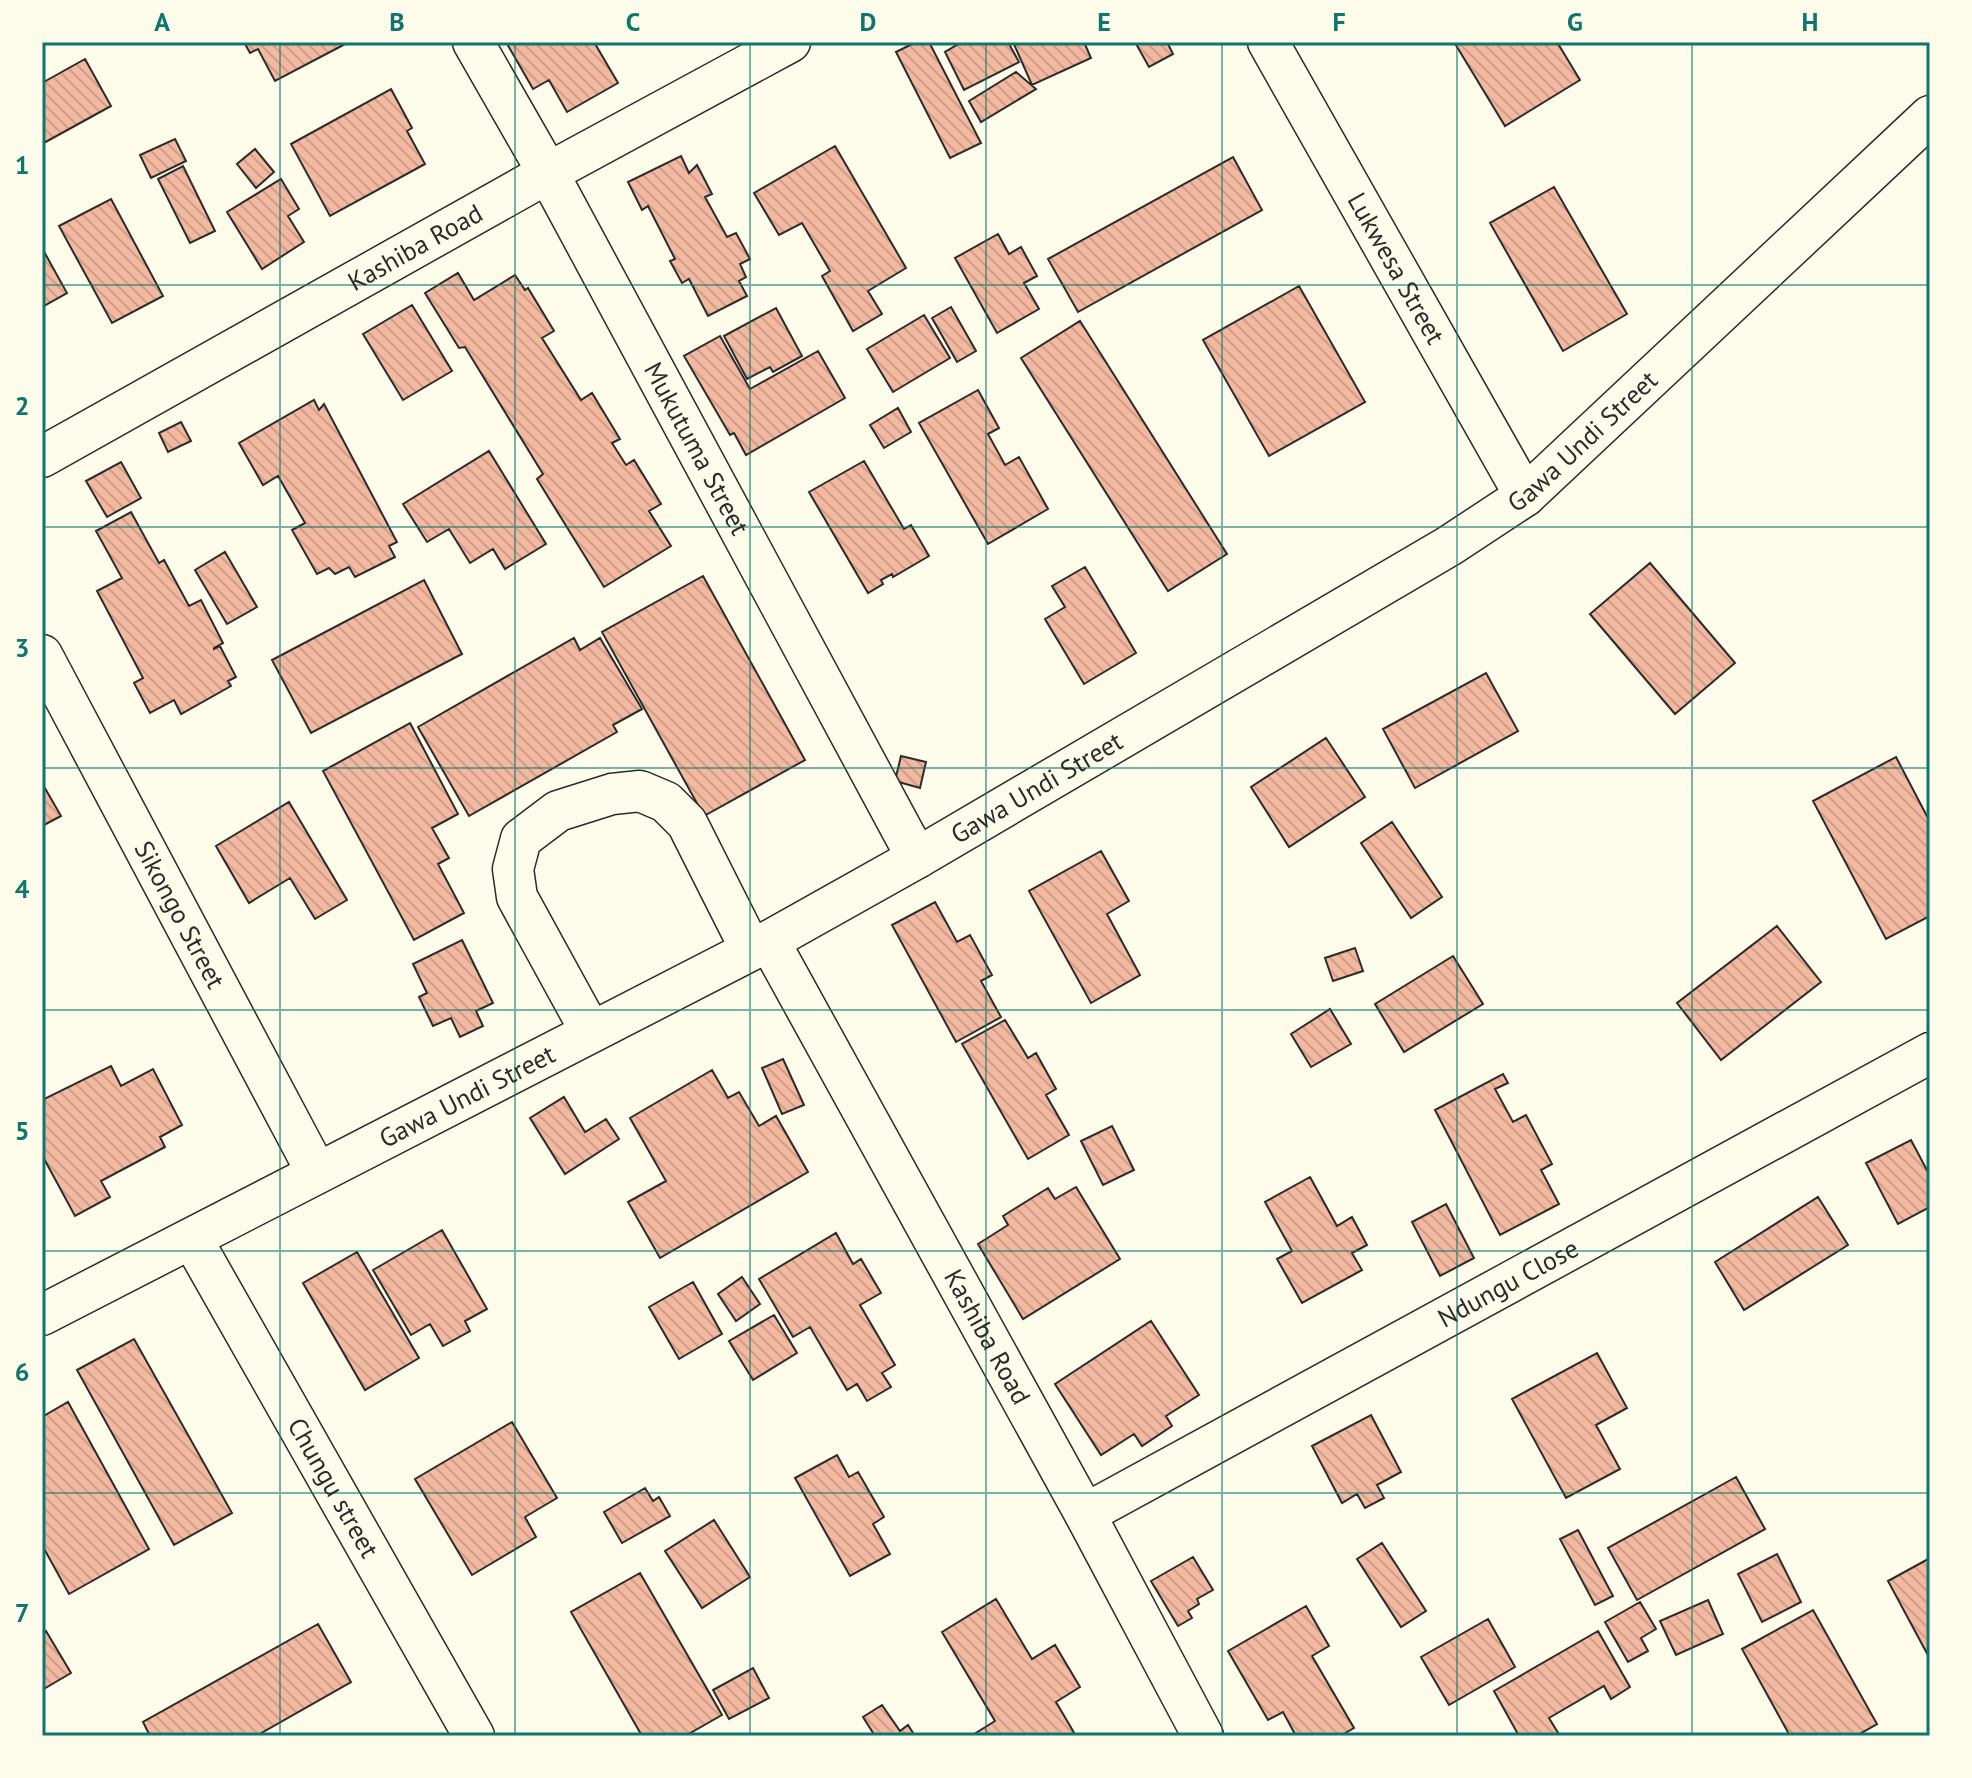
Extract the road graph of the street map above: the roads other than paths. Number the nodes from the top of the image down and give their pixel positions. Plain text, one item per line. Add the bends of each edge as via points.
1 (473, 42) edge
2 (790, 42) edge
3 (1268, 42) edge
4 (1923, 137) edge
5 (548, 173) junction
6 (42, 457) edge
7 (1525, 496) junction
8 (42, 655) edge
9 (917, 858) junction
10 (760, 946) junction
11 (591, 1032) junction
12 (1930, 1053) edge
13 (317, 1173) junction
14 (192, 1239) junction
15 (42, 1315) edge
16 (1085, 1514) junction
17 (474, 1736) edge
18 (1203, 1736) edge

1 - 5 street, Mukutuma Street
2 - 5 street, Kashiba Road
3 - 7 street, Lukwesa Street
4 - 7 street, Gawa Undi Street
5 - 6 street, Kashiba Road
5 - 9 street, Mukutuma Street
7 - 9 street, Gawa Undi Street
8 - 13 street, Sikongo Street
9 - 10 street, Gawa Undi Street
10 - 11 street, Gawa Undi Street
10 - 11 street, Kashiba Road via 687,823 666,802 640,791 558,811 521,839 513,869 517,897
10 - 16 street, Kashiba Road
11 - 13 street, Gawa Undi Street
12 - 16 street, Ndungu Close
13 - 14 street, Gawa Undi Street
14 - 15 street, Gawa Undi Street
14 - 17 street, Chungu street
16 - 18 street, Kashiba Road

